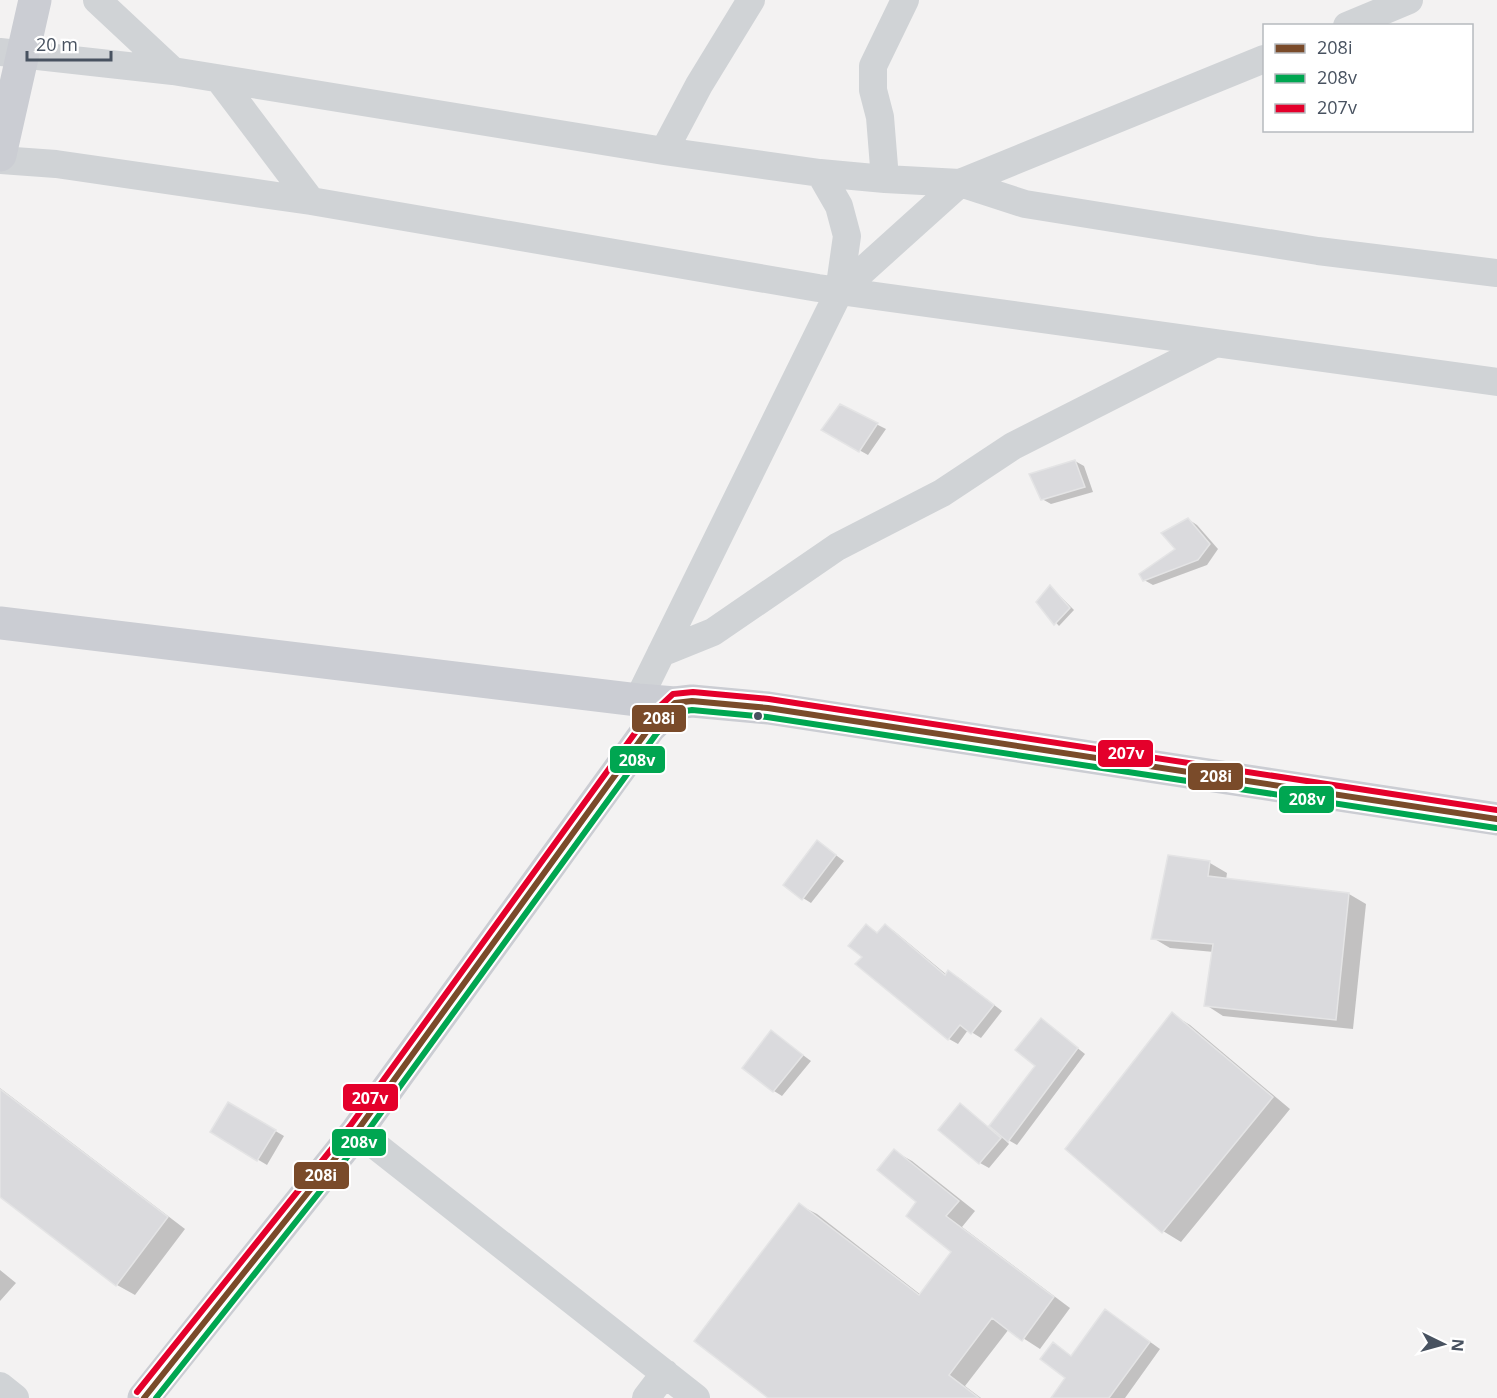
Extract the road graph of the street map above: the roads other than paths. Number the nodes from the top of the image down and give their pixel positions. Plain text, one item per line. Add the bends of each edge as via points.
1 (35, 0) edge
2 (97, 0) edge
3 (751, 0) edge
4 (905, 0) edge
5 (1409, 0) edge
6 (1352, 24) edge
7 (12, 54) edge
8 (1263, 59) edge
9 (173, 71) junction
10 (219, 79) junction
11 (664, 151) junction
12 (0, 155) edge
13 (0, 160) edge
14 (820, 173) junction
15 (885, 179) junction
16 (960, 183) junction
17 (311, 201) junction
18 (1497, 273) edge
19 (840, 292) junction
20 (1216, 343) junction
21 (1497, 382) edge
22 (0, 623) edge
23 (661, 653) junction
24 (638, 700) junction
25 (675, 703) junction
26 (1497, 819) edge
27 (357, 1131) junction
28 (665, 1373) junction
29 (0, 1386) edge
30 (15, 1398) edge
31 (144, 1398) edge
32 (646, 1398) edge
33 (696, 1398) edge

1 - 7 main road
2 - 9 street
3 - 11 street
4 - 15 street via 873,66
5 - 6 street
7 - 9 street
7 - 12 main road
8 - 16 street
9 - 10 street
10 - 11 street
10 - 17 street
11 - 14 street
13 - 17 street via 56,164
14 - 15 street
14 - 19 street via 839,206 847,236
15 - 16 street
16 - 18 street via 1025,204 1318,252
16 - 19 street
17 - 19 street
19 - 20 street
19 - 23 street
20 - 21 street
20 - 23 street via 1013,446 942,494 837,547 713,632
22 - 24 main road
23 - 24 street
24 - 25 main road
25 - 26 main road via 692,700 768,708
25 - 27 main road via 650,727
27 - 28 street
27 - 31 main road
28 - 32 street
28 - 33 street
29 - 30 street

